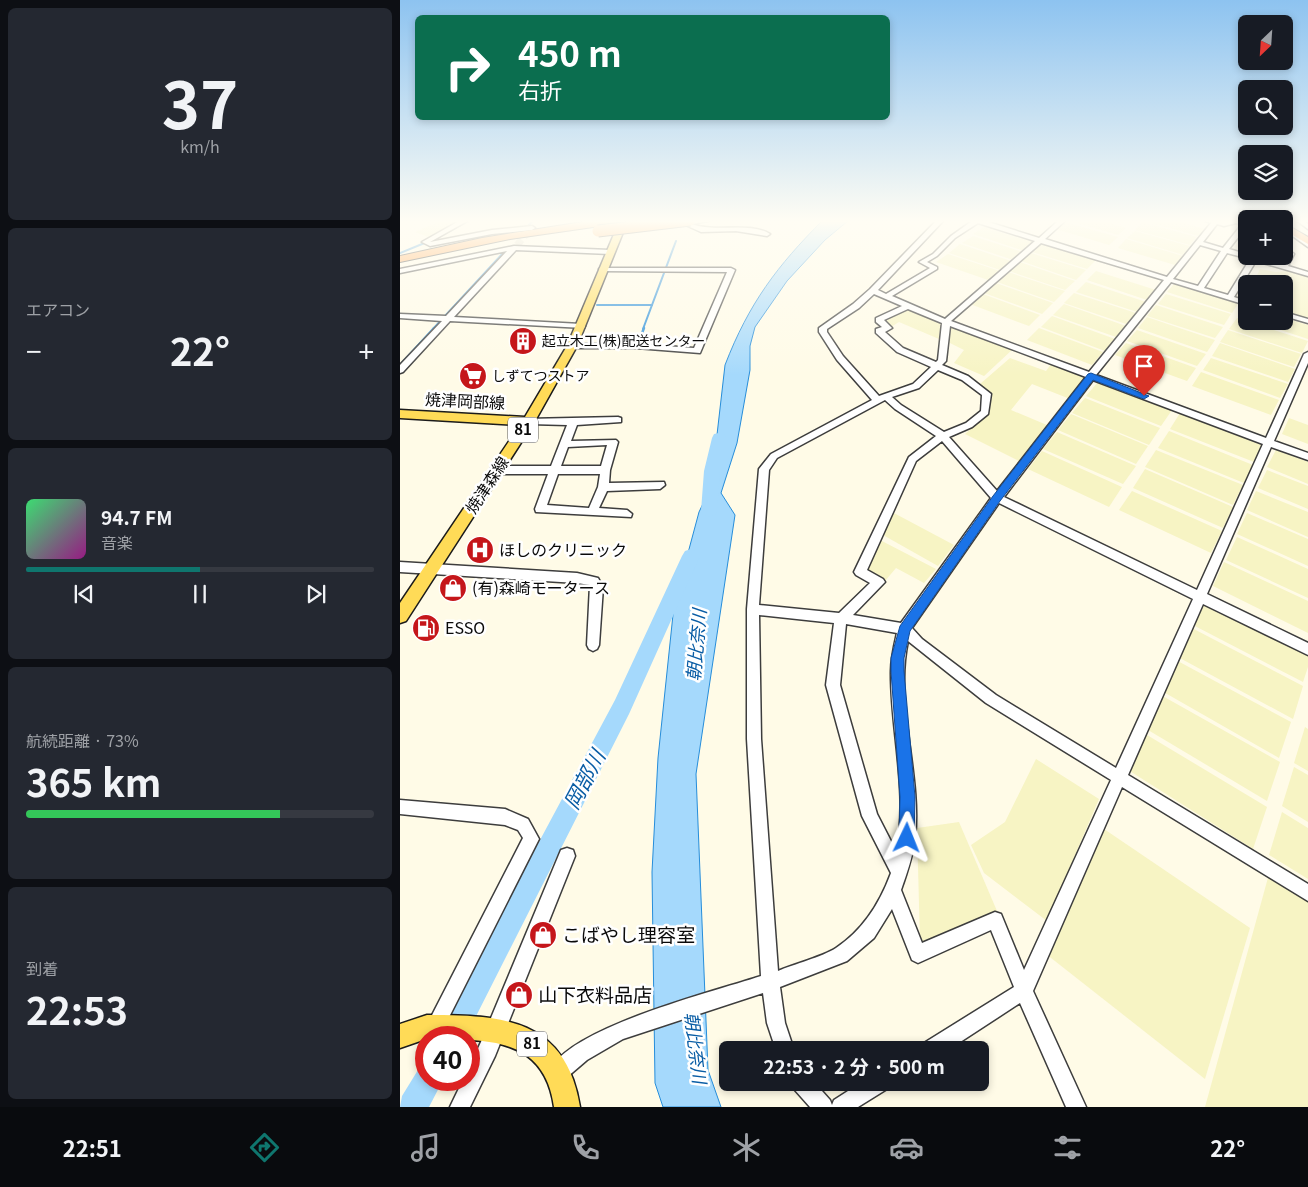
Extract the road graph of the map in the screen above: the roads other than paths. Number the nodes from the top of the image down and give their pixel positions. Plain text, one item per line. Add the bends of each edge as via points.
1 (491, 272) edge
2 (602, 272) edge
3 (730, 272) edge
4 (891, 272) edge
5 (929, 272) edge
6 (1004, 272) edge
7 (1142, 272) edge
8 (1177, 272) edge
9 (1211, 272) edge
10 (1243, 272) edge
11 (1170, 280) junction
12 (1200, 289) junction
13 (873, 291) junction
14 (886, 296) junction
15 (1230, 298) junction
16 (1238, 300) edge
17 (906, 307) junction
18 (400, 316) edge
19 (1293, 317) edge
20 (448, 319) junction
21 (946, 322) junction
22 (1308, 322) edge
23 (581, 326) junction
24 (572, 346) junction
25 (1308, 354) edge
26 (938, 365) junction
27 (400, 370) edge
28 (1091, 376) junction
29 (882, 398) junction
30 (400, 414) edge
31 (618, 420) dead end
32 (528, 421) junction
33 (573, 422) junction
34 (943, 436) junction
35 (1268, 442) junction
36 (565, 444) junction
37 (1308, 457) edge
38 (497, 470) junction
39 (605, 470) junction
40 (554, 472) junction
41 (660, 485) dead end
42 (603, 487) junction
43 (997, 498) junction
44 (592, 512) junction
45 (627, 514) dead end
46 (400, 567) edge
47 (432, 568) junction
48 (1200, 596) junction
49 (753, 609) junction
50 (400, 616) edge
51 (841, 618) junction
52 (904, 630) junction
53 (593, 645) dead end
54 (1308, 649) edge
55 (1118, 776) junction
56 (400, 807) edge
57 (567, 856) dead end
58 (899, 873) junction
59 (893, 890) junction
60 (1308, 893) edge
61 (763, 985) junction
62 (1024, 991) junction
63 (438, 1026) edge
64 (480, 1029) edge
65 (490, 1030) junction
66 (415, 1031) edge
67 (400, 1036) edge
68 (782, 1041) edge
69 (945, 1041) edge
70 (559, 1071) junction
71 (809, 1091) edge
72 (866, 1091) edge
73 (460, 1107) edge
74 (567, 1107) edge
75 (823, 1107) edge
76 (841, 1107) edge
77 (1076, 1107) edge

1 - 20 street
2 - 23 main road, 焼津森線 / 81
3 - 24 street via 697,351 636,346
4 - 13 street
5 - 14 street
6 - 21 street
7 - 11 street
8 - 11 street
9 - 12 street
10 - 15 street
11 - 12 street
11 - 28 street
12 - 15 street
13 - 14 street
13 - 29 street via 825,326 823,332 840,358
14 - 17 street
15 - 16 street
17 - 21 street
17 - 26 street via 879,320 888,328 879,332 900,350
18 - 20 street
19 - 22 street
20 - 23 street
20 - 27 street
21 - 26 street via 942,361
21 - 28 street
23 - 24 main road, 焼津森線 / 81
24 - 32 main road, 焼津森線 / 81
25 - 35 street
26 - 29 street via 916,386
26 - 34 street via 965,378 987,394 985,412 969,425
28 - 35 street
28 - 43 street
29 - 34 street
29 - 49 street via 769,461 764,469
30 - 32 main road, 焼津岡部線
31 - 33 street
32 - 33 street
32 - 38 main road, 焼津森線 / 81
33 - 36 street
34 - 43 street
34 - 51 street via 912,459 860,572 879,582
35 - 37 street
35 - 48 street
36 - 39 street via 613,442
36 - 40 street
38 - 40 street
38 - 47 main road, 焼津森線 / 81
39 - 40 street
39 - 42 street
40 - 44 street via 540,509
41 - 42 street
42 - 44 street
43 - 48 street
43 - 52 street
44 - 45 street
46 - 47 street
47 - 50 main road, 焼津森線 / 81
47 - 53 street via 594,581 597,587
48 - 54 street
48 - 55 street
49 - 51 street
49 - 61 street
51 - 52 street
51 - 58 street via 833,685 870,816
52 - 55 street via 991,699
52 - 58 street via 897,671 908,818
55 - 60 street
55 - 62 street
56 - 63 street via 505,817 523,824 531,839
57 - 65 street
58 - 59 street
59 - 61 street via 868,932 841,955
59 - 62 street via 918,954 995,920
61 - 68 street
61 - 70 street via 632,1027 598,1042
62 - 69 street
62 - 77 street
64 - 65 main road, 81
65 - 70 main road, 81 via 520,1037 544,1051
65 - 73 street via 488,1049
66 - 67 main road, 81
70 - 74 main road, 81
71 - 75 street
72 - 76 street

